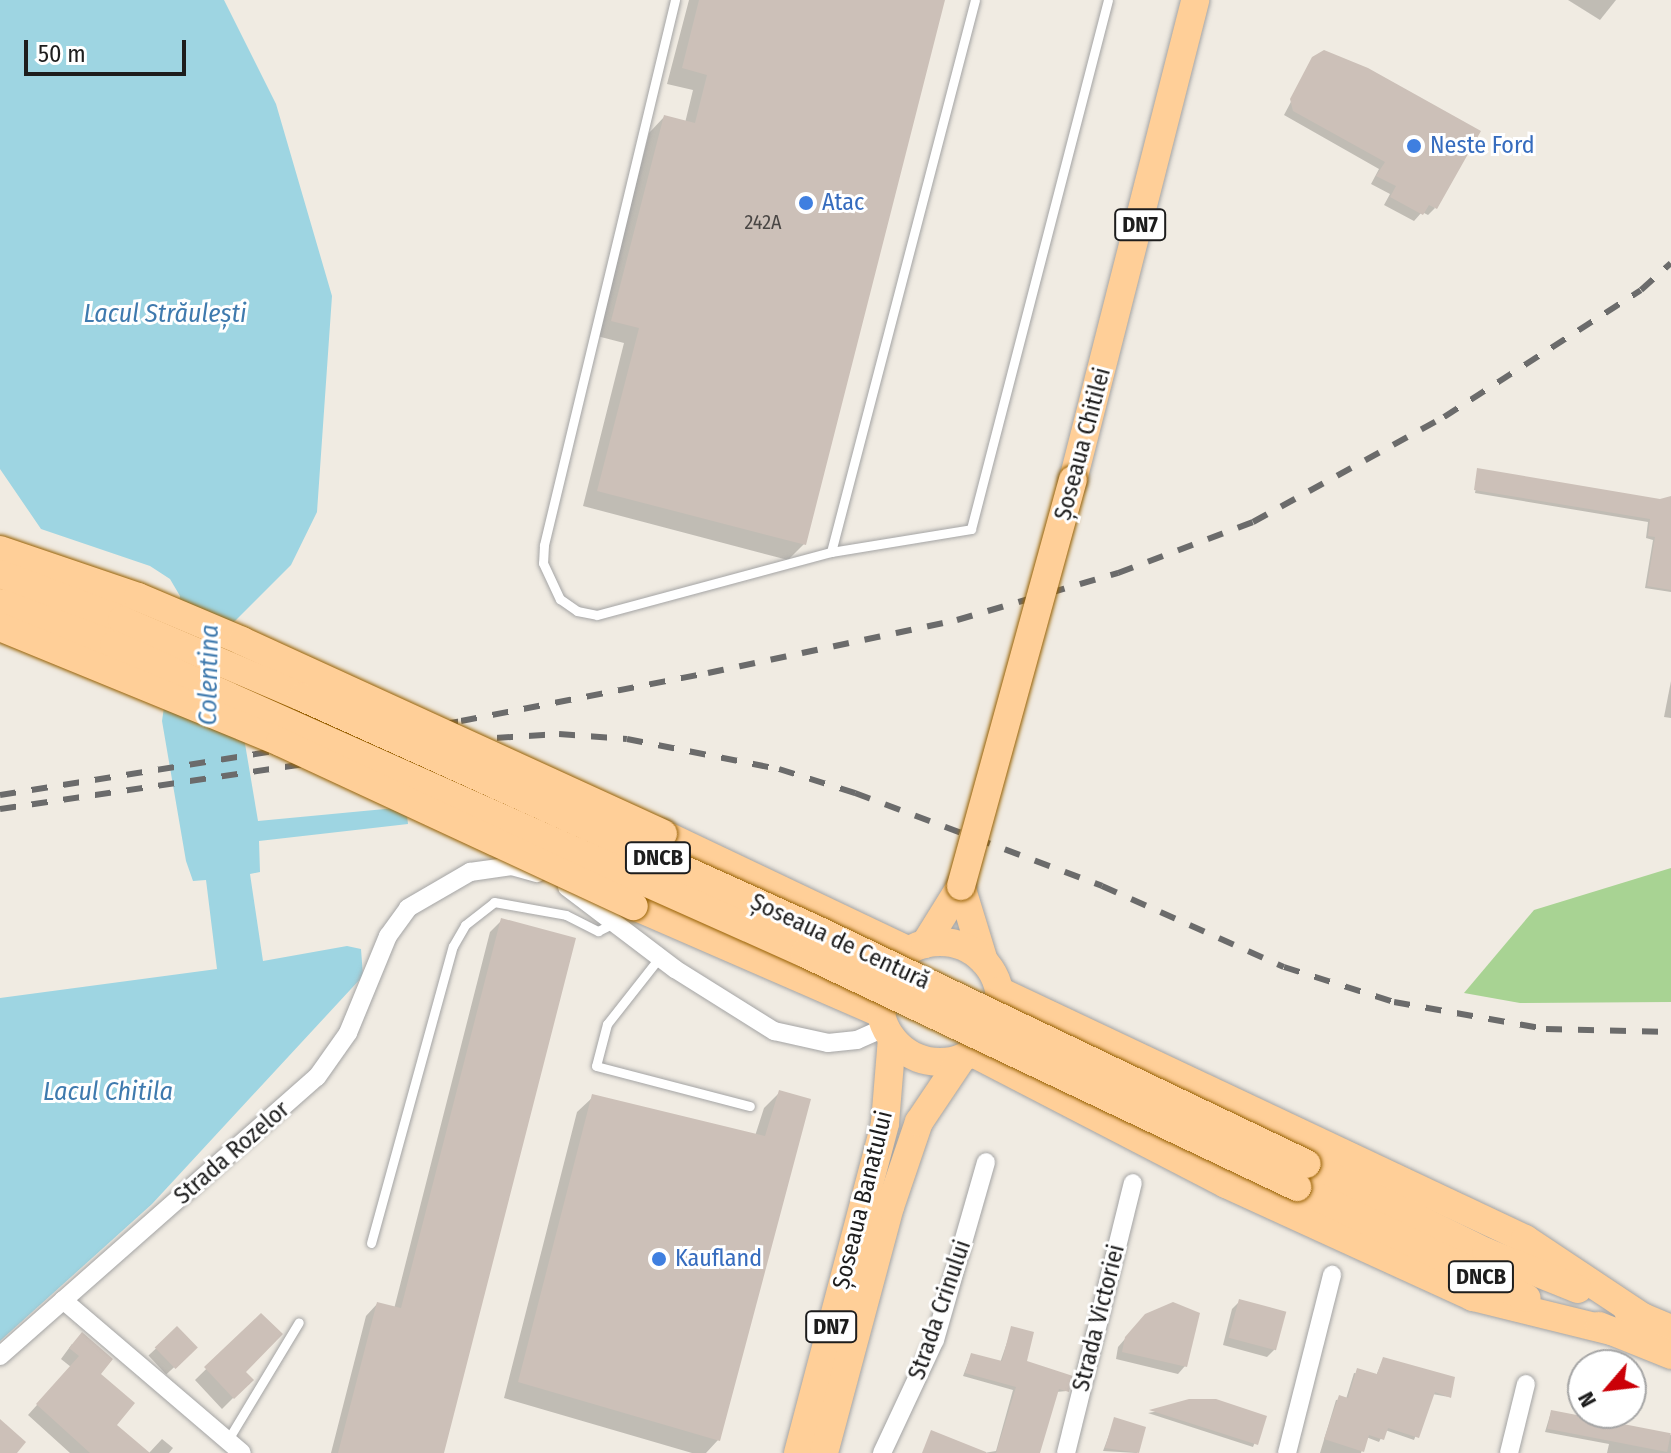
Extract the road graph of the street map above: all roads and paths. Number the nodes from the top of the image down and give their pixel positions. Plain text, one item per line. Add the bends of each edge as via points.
1 (675, 0) edge
2 (975, 0) edge
3 (1108, 0) edge
4 (1195, 0) edge
5 (0, 550) edge
6 (831, 552) junction
7 (0, 574) edge
8 (0, 603) edge
9 (0, 627) edge
10 (961, 886) junction
11 (625, 914) junction
12 (917, 948) junction
13 (659, 958) junction
14 (984, 961) junction
15 (999, 991) junction
16 (887, 1026) junction
17 (967, 1056) junction
18 (750, 1106) dead end
19 (986, 1162) dead end
20 (1302, 1176) junction
21 (1133, 1183) dead end
22 (371, 1243) dead end
23 (1332, 1275) dead end
24 (63, 1300) junction
25 (1644, 1318) junction
26 (299, 1322) dead end
27 (1671, 1329) edge
28 (1615, 1332) junction
29 (1671, 1355) edge
30 (0, 1356) edge
31 (1526, 1384) dead end
32 (229, 1438) junction
33 (242, 1453) edge
34 (798, 1453) edge
35 (824, 1453) edge
36 (882, 1453) edge
37 (1066, 1453) edge
38 (1287, 1453) edge
39 (1509, 1453) edge

1 - 6 lane via 544,545 548,581 560,599 597,615
2 - 6 lane
3 - 6 lane via 971,529
4 - 10 main road, Șoseaua Chitilei / DN7, bridge via 1073,480
5 - 12 main road, bridge via 138,597 229,636
7 - 20 main road, Șoseaua de Centură / DNCB, bridge via 345,716 813,928
8 - 20 main road, Șoseaua de Centură / DNCB, bridge via 127,651
9 - 11 main road, bridge via 280,742
10 - 12 main road, Șoseaua Chitilei / DN7
10 - 14 main road
11 - 13 street
11 - 16 main road
11 - 22 lane via 598,931 566,915 494,902 465,925 453,946
11 - 24 street, Strada Rozelor via 512,866 470,872 426,893 408,908 383,946 348,1033 317,1077
12 - 14 main road via 951,943
12 - 16 main road, DN7 via 889,972
13 - 16 street via 722,1001 793,1039 857,1040
13 - 18 lane via 607,1024 596,1066
14 - 15 main road
15 - 17 main road, DN7 via 997,1021
15 - 25 main road via 1525,1239
16 - 17 main road via 916,1057
16 - 34 main road, Șoseaua Banatului / DN7 via 885,1123
17 - 28 main road via 1226,1184 1473,1297
17 - 35 main road, Șoseaua Banatului / DN7 via 919,1122 890,1207
19 - 36 street, Strada Crinului via 935,1340
20 - 25 main road, Șoseaua de Centură / DNCB
20 - 28 main road, Șoseaua de Centură / DNCB via 1488,1281
21 - 37 street, Strada Victoriei
23 - 38 street
24 - 30 street, Strada Rozelor
24 - 32 street
25 - 27 main road, Șoseaua de Centură / DNCB
26 - 32 lane
28 - 29 main road, Șoseaua de Centură / DNCB
31 - 39 street
32 - 33 street

